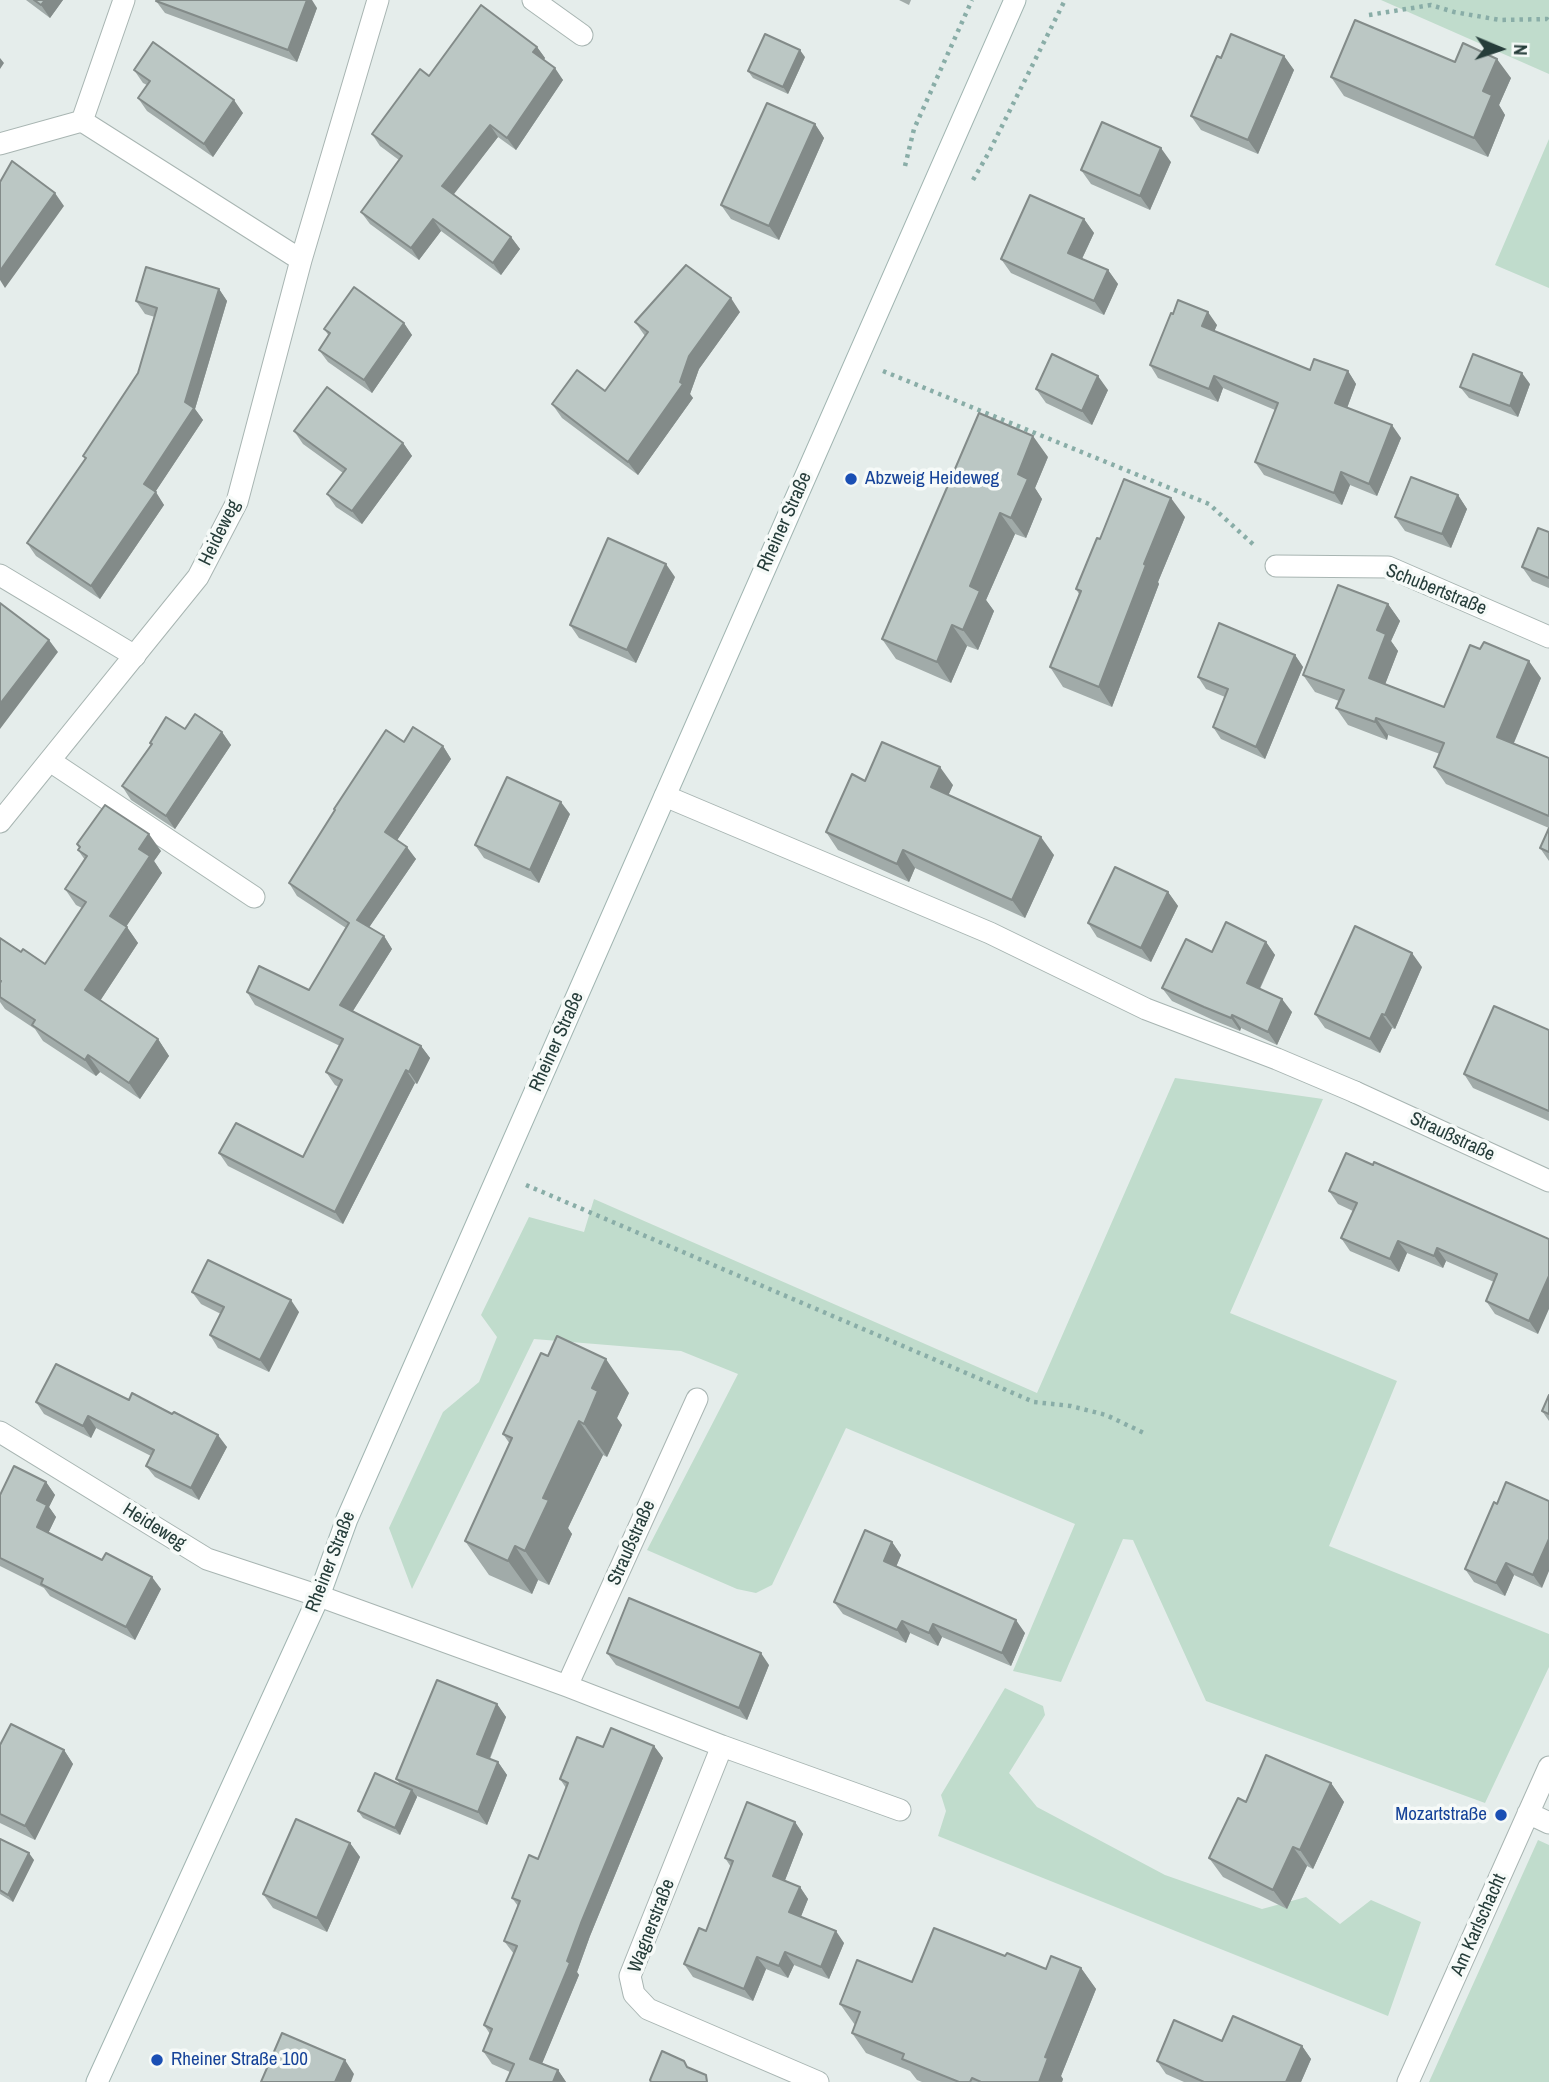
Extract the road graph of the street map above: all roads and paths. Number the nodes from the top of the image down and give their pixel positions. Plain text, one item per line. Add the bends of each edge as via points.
1 (124, 0) edge
2 (378, 0) edge
3 (533, 0) edge
4 (1016, 0) edge
5 (1369, 15) dead end
6 (1549, 21) edge
7 (582, 35) dead end
8 (82, 121) junction
9 (0, 144) edge
10 (301, 260) junction
11 (857, 360) junction
12 (1276, 566) joint
13 (0, 575) edge
14 (1549, 637) edge
15 (135, 656) junction
16 (50, 761) junction
17 (665, 796) junction
18 (0, 822) edge
19 (254, 897) dead end
20 (499, 1174) junction
21 (1549, 1181) edge
22 (697, 1399) dead end
23 (0, 1432) edge
24 (1146, 1434) dead end
25 (319, 1596) junction
26 (568, 1686) junction
27 (722, 1746) junction
28 (1549, 1767) edge
29 (900, 1810) dead end
30 (1528, 1813) junction
31 (1549, 1823) edge
32 (97, 2082) edge
33 (818, 2082) edge
34 (1408, 2082) edge

1 - 8 street
2 - 10 street, Heideweg
3 - 7 street
4 - 11 street, Rheiner Straße
5 - 6 path via 1431,5 1500,19
8 - 9 street
8 - 10 street
10 - 15 street, Heideweg via 237,502 198,577
11 - 12 path via 1209,504
11 - 17 street, Rheiner Straße
12 - 14 street, Schubertstraße via 1388,567
13 - 15 street
15 - 16 street, Heideweg
16 - 18 street, Heideweg
16 - 19 street
17 - 20 street, Rheiner Straße
17 - 21 street, Straußstraße via 990,933 1146,1009 1355,1092
20 - 24 path via 1034,1402 1106,1415
20 - 25 street, Rheiner Straße via 347,1518
22 - 26 street, Straußstraße
23 - 25 street, Heideweg via 207,1559
25 - 26 street
25 - 32 street, Rheiner Straße
26 - 27 street
27 - 29 street
27 - 33 street, Wagnerstraße via 630,1976 634,1994 648,2009
28 - 30 street, Am Karlschacht
30 - 31 street
30 - 34 street, Am Karlschacht

